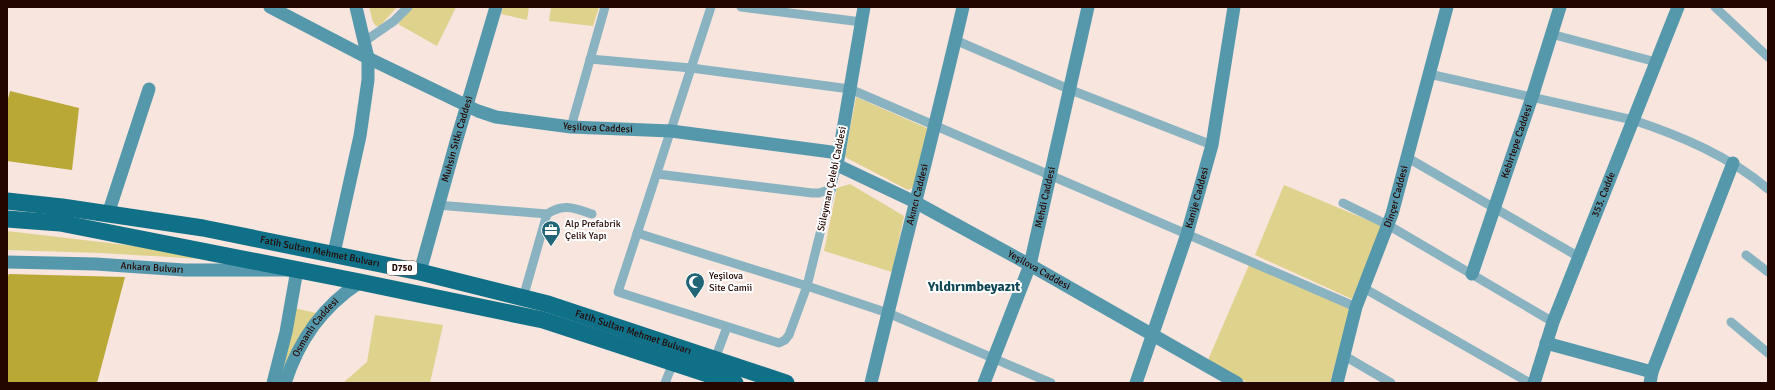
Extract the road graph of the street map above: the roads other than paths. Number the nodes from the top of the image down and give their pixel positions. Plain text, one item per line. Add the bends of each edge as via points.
1 (270, 7) edge
2 (356, 7) edge
3 (408, 7) edge
4 (496, 7) edge
5 (605, 7) edge
6 (711, 7) edge
7 (741, 7) edge
8 (864, 7) edge
9 (963, 7) edge
10 (1088, 7) edge
11 (1447, 7) edge
12 (1560, 7) edge
13 (1678, 7) edge
14 (1715, 7) edge
15 (1231, 8) edge
16 (862, 22) junction
17 (1551, 34) junction
18 (955, 40) junction
19 (364, 41) junction
20 (1768, 56) edge
21 (368, 58) junction
22 (590, 59) junction
23 (1656, 62) junction
24 (691, 68) junction
25 (1430, 74) junction
26 (149, 89) dead end
27 (850, 89) junction
28 (1071, 90) junction
29 (1532, 98) junction
30 (467, 106) junction
31 (1633, 120) junction
32 (935, 126) junction
33 (571, 127) junction
34 (671, 131) junction
35 (1212, 145) junction
36 (1408, 158) junction
37 (838, 159) junction
38 (1733, 163) junction
39 (657, 174) junction
40 (1051, 176) junction
41 (832, 189) junction
42 (1768, 189) edge
43 (7, 201) edge
44 (915, 202) junction
45 (1343, 203) dead end
46 (438, 205) junction
47 (1495, 209) junction
48 (108, 214) junction
49 (547, 214) junction
50 (592, 214) dead end
51 (7, 219) edge
52 (1388, 225) junction
53 (637, 233) junction
54 (1187, 234) junction
55 (334, 254) junction
56 (1746, 255) dead end
57 (1579, 257) junction
58 (7, 262) edge
59 (1030, 265) junction
60 (297, 270) junction
61 (420, 272) junction
62 (1768, 272) edge
63 (1472, 274) junction
64 (360, 282) junction
65 (807, 286) junction
66 (1362, 287) junction
67 (523, 298) junction
68 (1356, 307) junction
69 (888, 313) junction
70 (1553, 322) junction
71 (1731, 322) dead end
72 (727, 327) junction
73 (1153, 334) junction
74 (1546, 343) junction
75 (1768, 352) edge
76 (1344, 355) junction
77 (994, 358) junction
78 (715, 359) junction
79 (673, 363) junction
80 (1651, 378) edge
81 (273, 383) edge
82 (285, 383) edge
83 (666, 383) edge
84 (735, 383) edge
85 (786, 383) edge
86 (871, 383) edge
87 (984, 383) edge
88 (1051, 383) edge
89 (1136, 383) edge
90 (1237, 383) edge
91 (1336, 383) edge
92 (1391, 383) edge
93 (1530, 383) edge
94 (1534, 383) edge

1 - 21 street, Yeşilova Caddesi
2 - 19 street
3 - 19 street via 394,21
4 - 30 street, Muhsin Sıtkı Caddesi
5 - 22 street
6 - 24 street
7 - 16 street
8 - 16 street, Süleyman Çelebi Caddesi
9 - 18 street, Akıncı Caddesi
10 - 28 street, Mehdi Caddesi
11 - 25 street, Dinçer Caddesi
12 - 17 street, Kebirtepe Caddesi
13 - 23 street, 353. Cadde
14 - 20 street
15 - 35 street, Kanije Caddesi
16 - 27 street, Süleyman Çelebi Caddesi
17 - 23 street
17 - 29 street, Kebirtepe Caddesi
18 - 28 street
18 - 32 street, Akıncı Caddesi
19 - 21 street
21 - 30 street, Yeşilova Caddesi
21 - 55 street via 368,80 360,136
22 - 24 street
22 - 33 street
23 - 31 street, 353. Cadde
24 - 27 street
24 - 34 street
25 - 29 street
25 - 36 street, Dinçer Caddesi
26 - 48 street
27 - 32 street
27 - 37 street, Süleyman Çelebi Caddesi
28 - 35 street
28 - 40 street, Mehdi Caddesi
29 - 31 street
29 - 47 street, Kebirtepe Caddesi
30 - 33 street, Yeşilova Caddesi via 496,117
30 - 46 street, Muhsin Sıtkı Caddesi
31 - 38 street via 1671,134
31 - 57 street, 353. Cadde
32 - 40 street
32 - 44 street, Akıncı Caddesi
33 - 34 street, Yeşilova Caddesi
34 - 37 street, Yeşilova Caddesi
34 - 39 street
35 - 54 street, Kanije Caddesi
36 - 47 street
36 - 52 street, Dinçer Caddesi
37 - 41 street, Süleyman Çelebi Caddesi
37 - 44 street, Yeşilova Caddesi
38 - 42 street
38 - 80 street
39 - 41 street via 812,193
39 - 53 street
40 - 54 street
40 - 59 street, Mehdi Caddesi
41 - 65 street, Süleyman Çelebi Caddesi
43 - 48 highway, Fatih Sultan Mehmet Bulvarı / D750 via 62,206
44 - 59 street, Yeşilova Caddesi
44 - 69 street, Akıncı Caddesi
45 - 52 street
46 - 49 street
46 - 61 street, Muhsin Sıtkı Caddesi
47 - 57 street
47 - 63 street, Kebirtepe Caddesi
48 - 55 highway, Fatih Sultan Mehmet Bulvarı / D750 via 203,228
49 - 50 street via 565,207
49 - 67 street
51 - 60 highway, Fatih Sultan Mehmet Bulvarı / D750 via 60,223
52 - 63 street
52 - 66 street, Dinçer Caddesi
53 - 65 street
53 - 72 street via 618,292
54 - 68 street
54 - 73 street, Kanije Caddesi
55 - 61 highway, Fatih Sultan Mehmet Bulvarı / D750
56 - 62 street
57 - 70 street, 353. Cadde
58 - 60 street, Ankara Bulvarı via 96,264 184,270
59 - 73 street, Yeşilova Caddesi
59 - 77 street, Mehdi Caddesi
60 - 64 highway, Fatih Sultan Mehmet Bulvarı / D750
60 - 81 street, Osmanlı Caddesi via 286,332
61 - 67 highway, Fatih Sultan Mehmet Bulvarı / D750
63 - 70 street
64 - 79 highway, Fatih Sultan Mehmet Bulvarı / D750 via 543,320
64 - 82 street, Osmanlı Caddesi via 326,311 309,330 295,356
65 - 69 street
65 - 72 street, Süleyman Çelebi Caddesi via 789,335 780,343
66 - 68 street, Dinçer Caddesi
66 - 93 street
67 - 78 highway, Fatih Sultan Mehmet Bulvarı / D750
68 - 76 street, Dinçer Caddesi
69 - 77 street
69 - 86 street, Akıncı Caddesi
70 - 74 street, 353. Cadde
71 - 75 street
72 - 78 street
73 - 89 street, Kanije Caddesi
73 - 90 street, Yeşilova Caddesi
74 - 80 street
74 - 94 street, 353. Cadde
76 - 91 street, Dinçer Caddesi
76 - 92 street
77 - 87 street, Mehdi Caddesi
77 - 88 street
78 - 85 highway, Fatih Sultan Mehmet Bulvarı / D750
79 - 83 street
79 - 84 highway, Fatih Sultan Mehmet Bulvarı / D750

